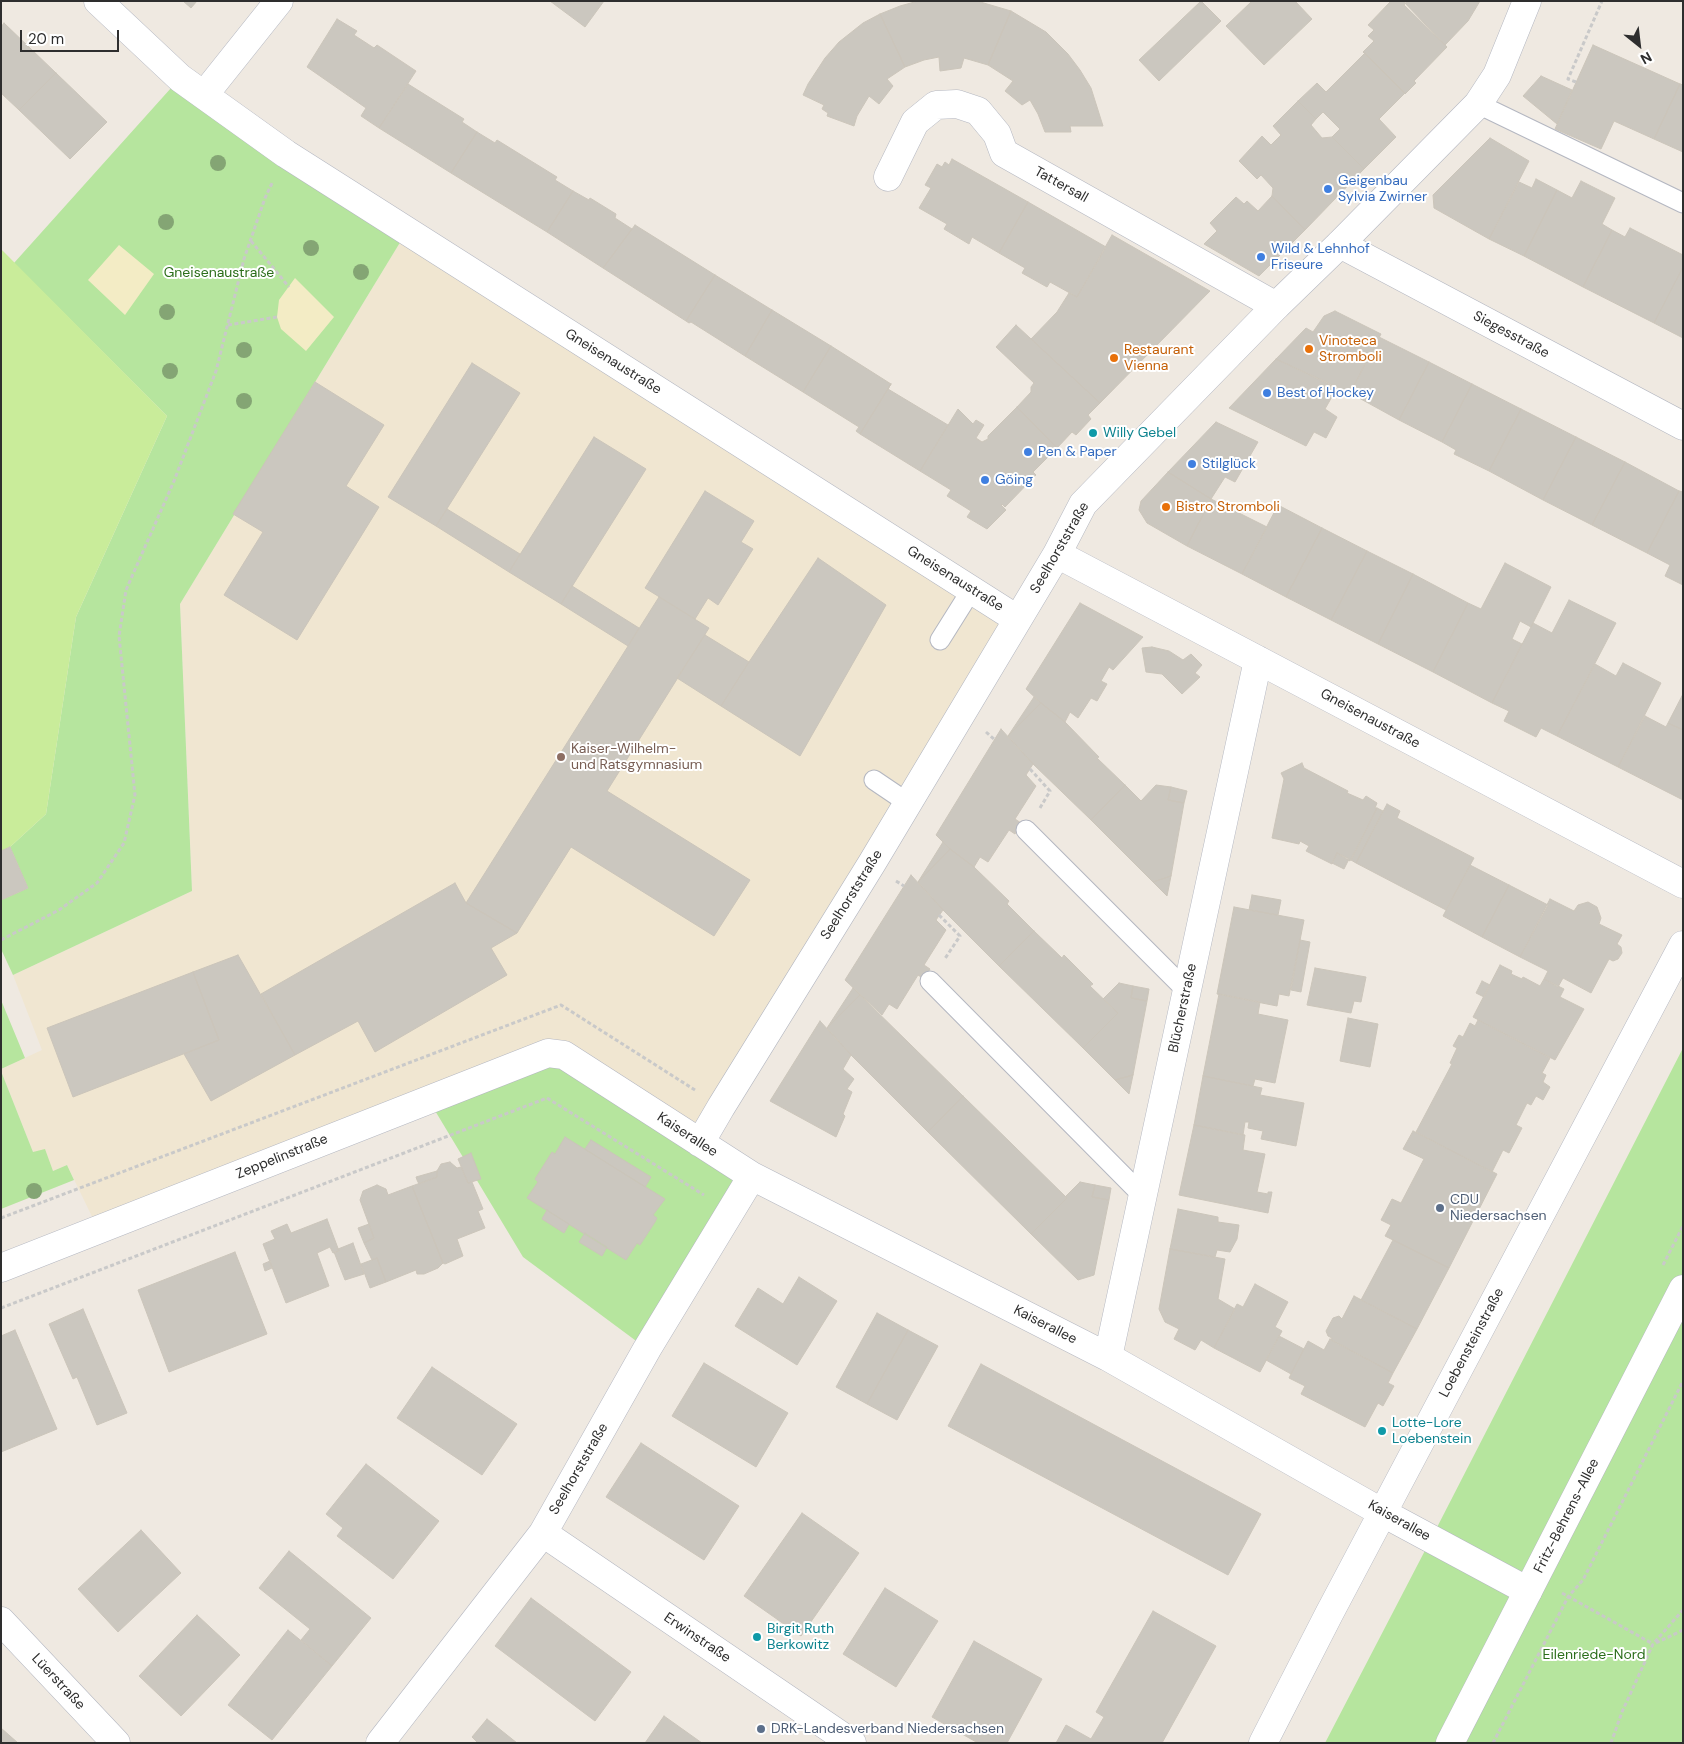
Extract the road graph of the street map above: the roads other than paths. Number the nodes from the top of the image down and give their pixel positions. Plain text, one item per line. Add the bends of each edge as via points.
1 (98, 1) edge
2 (279, 1) edge
3 (1527, 1) edge
4 (204, 95) junction
5 (1478, 104) junction
6 (888, 177) dead end
7 (1683, 204) edge
8 (1340, 244) junction
9 (1276, 306) junction
10 (1683, 426) edge
11 (1056, 554) junction
12 (972, 589) junction
13 (1018, 619) junction
14 (940, 640) dead end
15 (1258, 660) junction
16 (874, 780) dead end
17 (908, 803) junction
18 (1026, 830) road end
19 (1683, 884) edge
20 (1683, 944) edge
21 (930, 981) road end
22 (1187, 991) junction
23 (564, 1055) joint
24 (700, 1143) junction
25 (752, 1176) junction
26 (1143, 1196) junction
27 (1, 1268) edge
28 (1683, 1289) edge
29 (1108, 1357) junction
30 (1382, 1513) junction
31 (543, 1533) junction
32 (1531, 1585) junction
33 (1, 1621) edge
34 (116, 1743) edge
35 (380, 1743) edge
36 (852, 1743) edge
37 (1263, 1743) edge
38 (1450, 1743) edge

1 - 4 street, Gneisenaustraße via 180,78
2 - 4 street
3 - 5 street, Seelhorststraße via 1497,75
4 - 12 street, Gneisenaustraße via 286,154
5 - 7 lane
5 - 8 street, Seelhorststraße
6 - 9 street, Tattersall via 915,122 936,105 956,104 978,111 997,134 1004,153
8 - 9 street, Seelhorststraße
8 - 10 street, Siegesstraße
9 - 11 street, Seelhorststraße via 1082,504
11 - 13 street, Seelhorststraße
11 - 15 street, Gneisenaustraße
12 - 13 street, Gneisenaustraße
12 - 14 lane
13 - 17 street, Seelhorststraße
15 - 19 street, Gneisenaustraße
15 - 22 street, Blücherstraße
16 - 17 lane
17 - 24 street, Seelhorststraße
18 - 22 lane
20 - 30 street, Loebensteinstraße
21 - 26 lane
22 - 26 street, Blücherstraße
23 - 24 street, Kaiserallee
23 - 27 street, Zeppelinstraße via 548,1053
24 - 25 street, Kaiserallee
25 - 29 street, Kaiserallee
25 - 31 street, Seelhorststraße
26 - 29 street, Blücherstraße
28 - 32 street, Fritz-Behrens-Allee
29 - 30 street, Kaiserallee
30 - 32 street, Kaiserallee
30 - 37 street, Loebensteinstraße
31 - 35 street, Seelhorststraße
31 - 36 street, Erwinstraße
32 - 38 street, Fritz-Behrens-Allee
33 - 34 street, Lüerstraße

